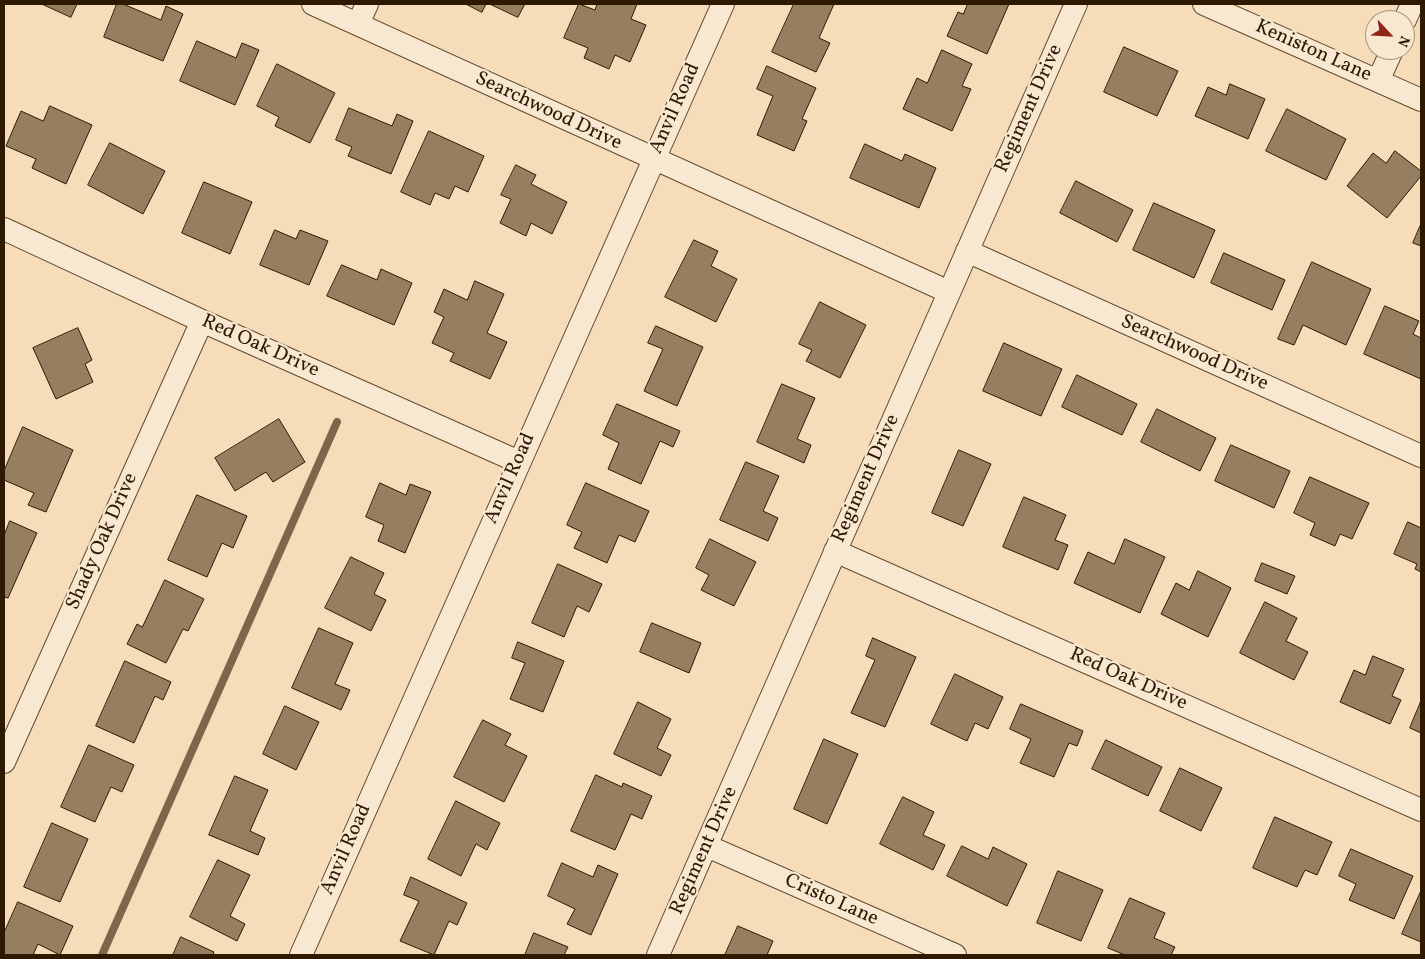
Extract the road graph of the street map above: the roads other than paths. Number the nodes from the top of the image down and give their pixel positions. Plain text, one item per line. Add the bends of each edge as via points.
1 (313, 4) edge
2 (367, 4) edge
3 (723, 4) edge
4 (1076, 4) edge
5 (1204, 4) edge
6 (358, 24) junction
7 (1387, 60) edge
8 (1378, 81) junction
9 (1421, 100) edge
10 (654, 160) junction
11 (4, 228) edge
12 (967, 251) junction
13 (949, 292) junction
14 (202, 321) junction
15 (1421, 456) edge
16 (518, 462) junction
17 (835, 551) junction
18 (4, 762) edge
19 (1421, 810) edge
20 (707, 846) junction
21 (300, 955) edge
22 (658, 955) edge
23 (954, 955) edge

1 - 6 street, Searchwood Drive
2 - 6 street
3 - 10 street, Anvil Road
4 - 12 street, Regiment Drive
5 - 8 street, Keniston Lane
6 - 10 street, Searchwood Drive
7 - 8 street
8 - 9 street, Keniston Lane
10 - 13 street, Searchwood Drive
10 - 16 street, Anvil Road
11 - 14 street, Red Oak Drive
12 - 13 street, Regiment Drive
12 - 15 street, Searchwood Drive
13 - 17 street, Regiment Drive
14 - 16 street, Red Oak Drive
14 - 18 street, Shady Oak Drive
16 - 21 street, Anvil Road
17 - 19 street, Red Oak Drive
17 - 20 street, Regiment Drive
20 - 22 street, Regiment Drive
20 - 23 street, Cristo Lane

